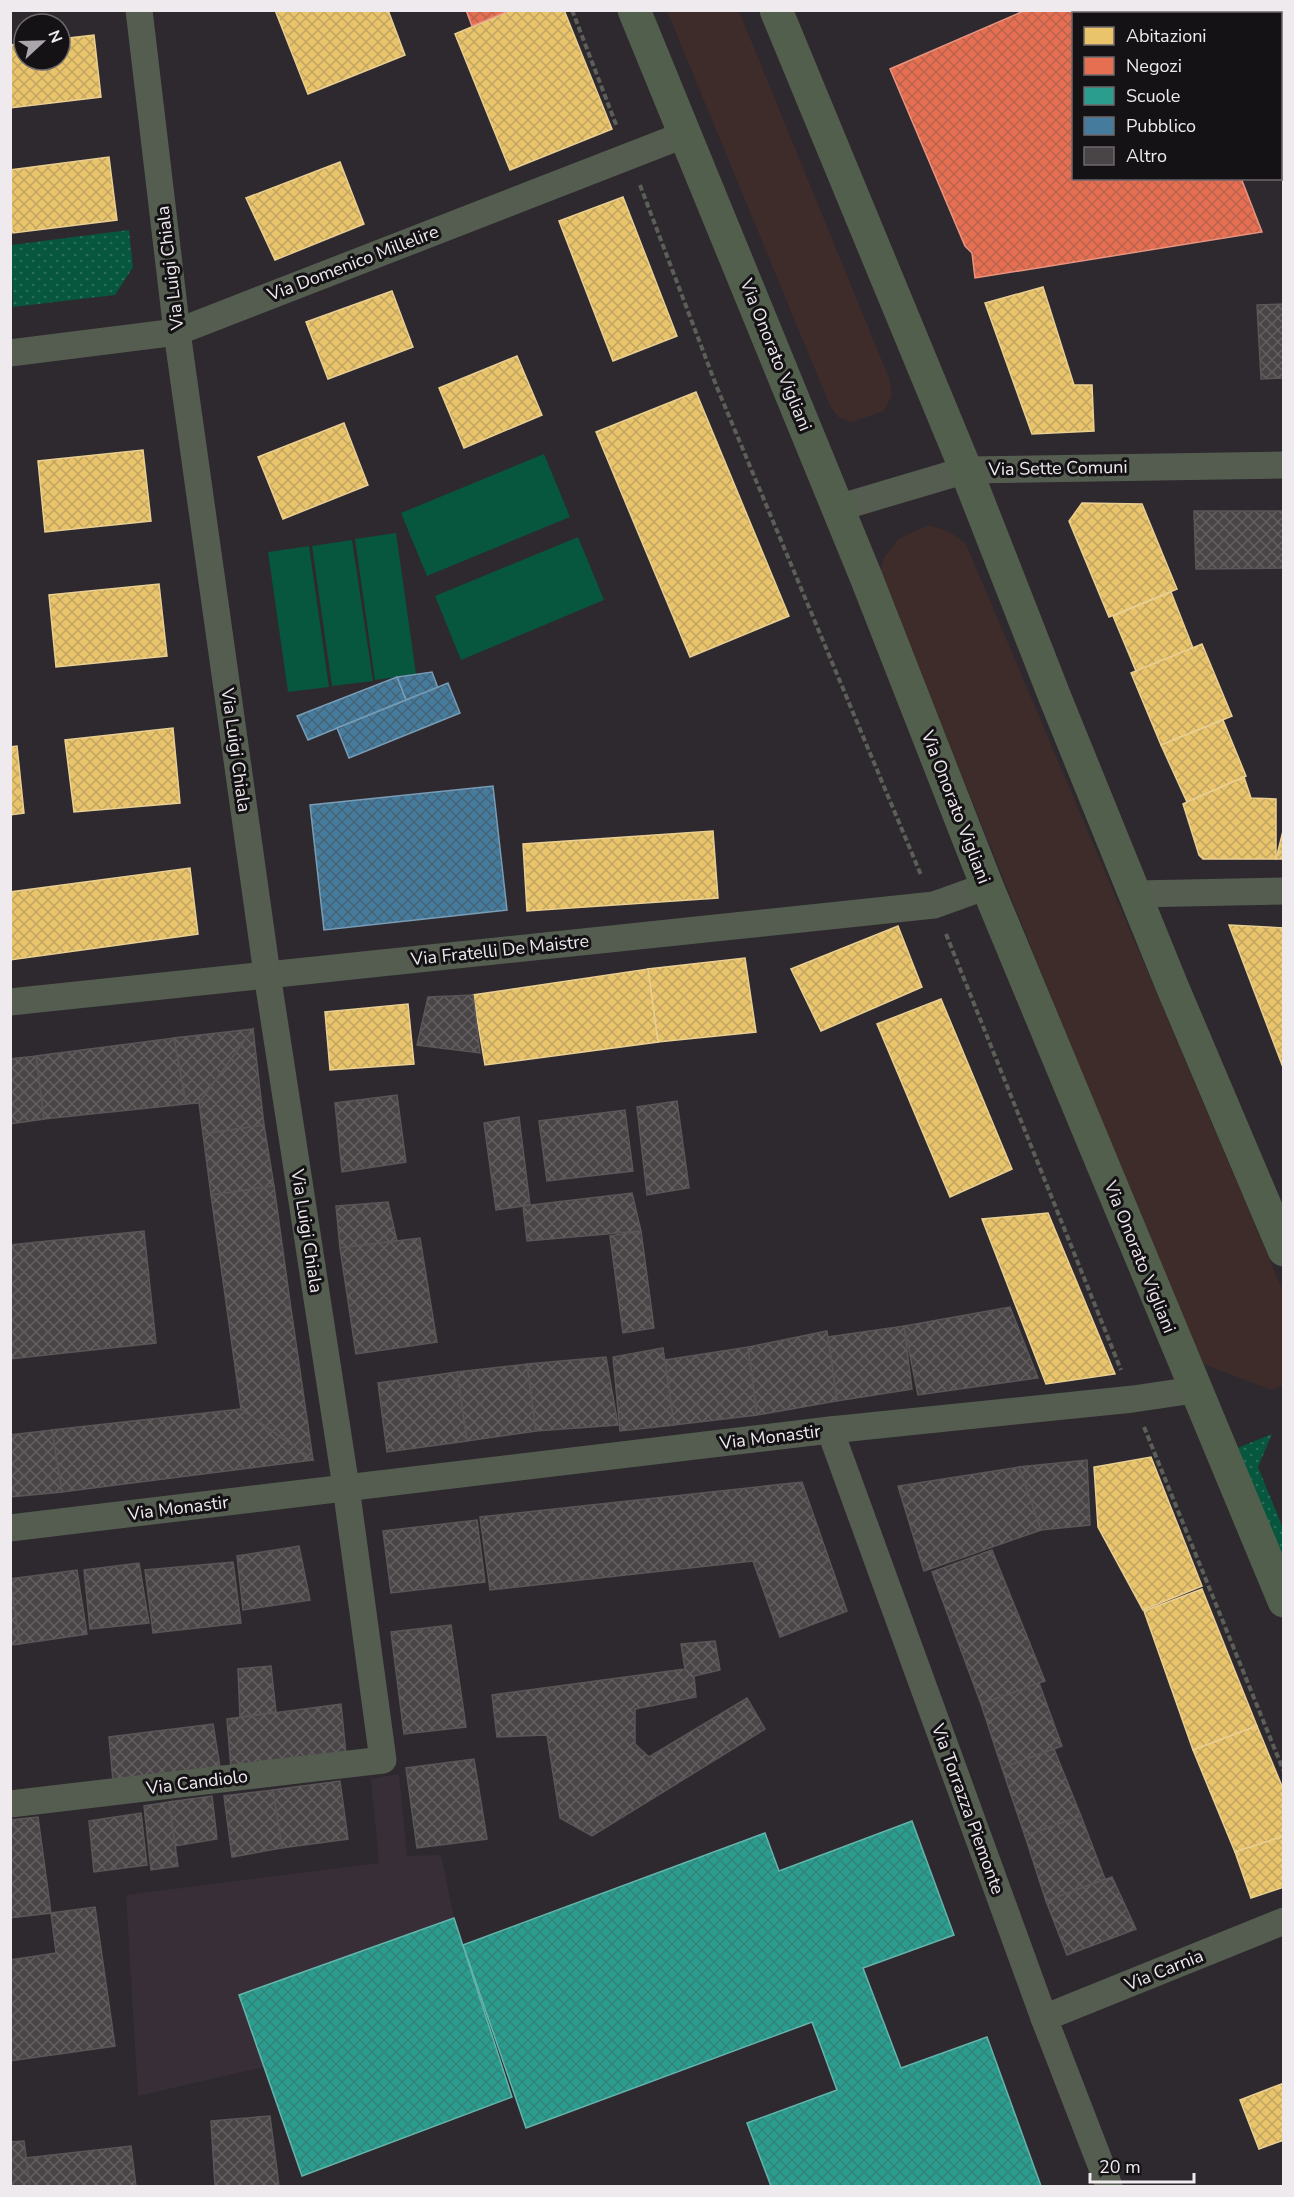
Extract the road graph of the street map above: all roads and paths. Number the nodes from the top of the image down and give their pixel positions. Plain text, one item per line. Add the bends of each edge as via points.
1 (139, 10) edge
2 (634, 10) edge
3 (776, 10) edge
4 (686, 135) junction
5 (177, 332) junction
6 (10, 353) edge
7 (1284, 465) edge
8 (966, 470) junction
9 (838, 508) junction
10 (987, 886) junction
11 (1284, 891) edge
12 (1135, 894) junction
13 (267, 974) junction
14 (10, 1002) edge
15 (1284, 1250) edge
16 (1194, 1390) junction
17 (830, 1430) junction
18 (346, 1487) junction
19 (10, 1528) edge
20 (1284, 1601) edge
21 (10, 1804) edge
22 (1284, 1921) edge
23 (1044, 2018) junction
24 (1109, 2187) edge

1 - 5 street, Via Luigi Chiala
2 - 4 main road, Via Onorato Vigliani
3 - 8 main road
4 - 5 street, Via Domenico Millelire
4 - 9 main road, Via Onorato Vigliani
5 - 6 street, Via Domenico Millelire
5 - 13 street, Via Luigi Chiala
7 - 8 street, Via Sette Comuni
8 - 9 street, Via Sette Comuni
8 - 12 main road
9 - 10 main road, Via Onorato Vigliani
10 - 13 street, Via Fratelli De Maistre via 934,905
10 - 16 main road, Via Onorato Vigliani
11 - 12 street
12 - 15 main road
13 - 14 street, Via Fratelli De Maistre
13 - 18 street, Via Luigi Chiala
16 - 17 street, Via Monastir
16 - 20 main road, Via Onorato Vigliani
17 - 18 street, Via Monastir
17 - 23 street, Via Torrazza Piemonte
18 - 19 street, Via Monastir
18 - 21 street, Via Candiolo via 383,1760
22 - 23 street, Via Carnia
23 - 24 street, Via Torrazza Piemonte

